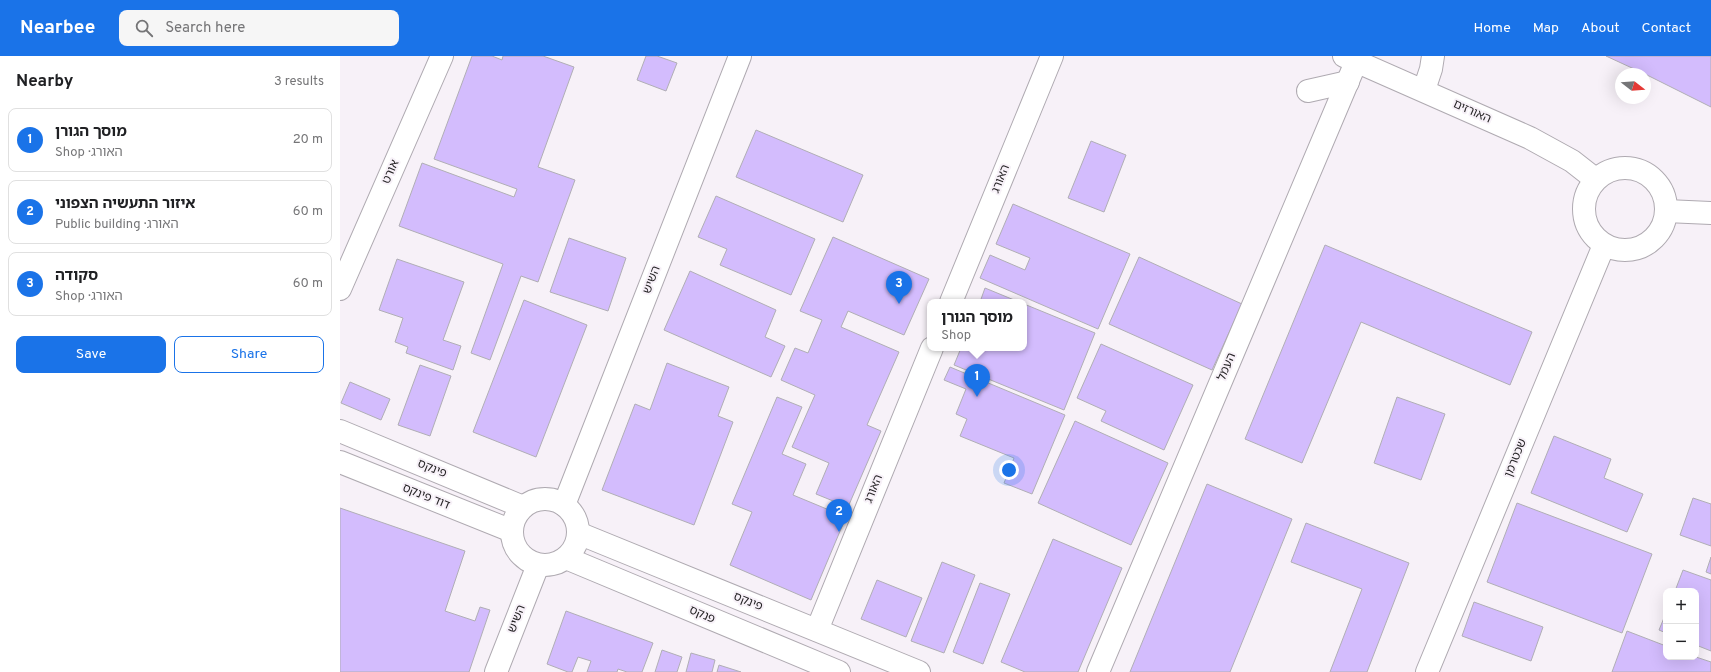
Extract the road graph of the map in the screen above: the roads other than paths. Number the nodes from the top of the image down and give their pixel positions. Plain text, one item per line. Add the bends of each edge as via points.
1 (442, 56) edge
2 (740, 56) edge
3 (1052, 56) edge
4 (1433, 56) edge
5 (1350, 59) edge
6 (1348, 82) junction
7 (1424, 90) junction
8 (1308, 91) dead end
9 (1595, 179) junction
10 (1666, 211) junction
11 (1711, 213) edge
12 (1604, 245) junction
13 (340, 289) edge
14 (952, 299) edge
15 (931, 351) edge
16 (340, 431) edge
17 (340, 462) edge
18 (564, 505) junction
19 (523, 507) junction
20 (512, 531) junction
21 (578, 533) junction
22 (566, 558) junction
23 (538, 565) junction
24 (817, 630) junction
25 (804, 665) edge
26 (496, 672) edge
27 (839, 672) edge
28 (919, 672) edge
29 (1098, 672) edge
30 (1427, 672) edge

1 - 13 street, אורט
2 - 18 street, השיש
3 - 14 street, האורג
4 - 7 street
5 - 6 street, העמל
5 - 7 street, האורזים
6 - 8 street
6 - 29 street, העמל
7 - 9 street, האורזים via 1530,138 1572,161
9 - 10 street via 1607,171 1621,167 1635,168 1648,174 1659,184 1665,197
9 - 12 street via 1584,202 1584,214 1587,226 1594,237
10 - 11 street
10 - 12 street via 1660,231 1644,246 1624,250
12 - 30 street, שכטרמן
15 - 24 street, האורג
16 - 19 street, פינקס
17 - 20 street, דוד פינקס
18 - 19 street via 554,500 542,499
18 - 21 street via 576,521
19 - 20 street via 516,516
20 - 23 street via 513,543 519,553
21 - 22 street via 574,549
21 - 24 street, פינקס
22 - 23 street via 550,565
22 - 25 street, פנקס
23 - 26 street, השיש
24 - 28 street, פינקס
25 - 27 street, פנקס

